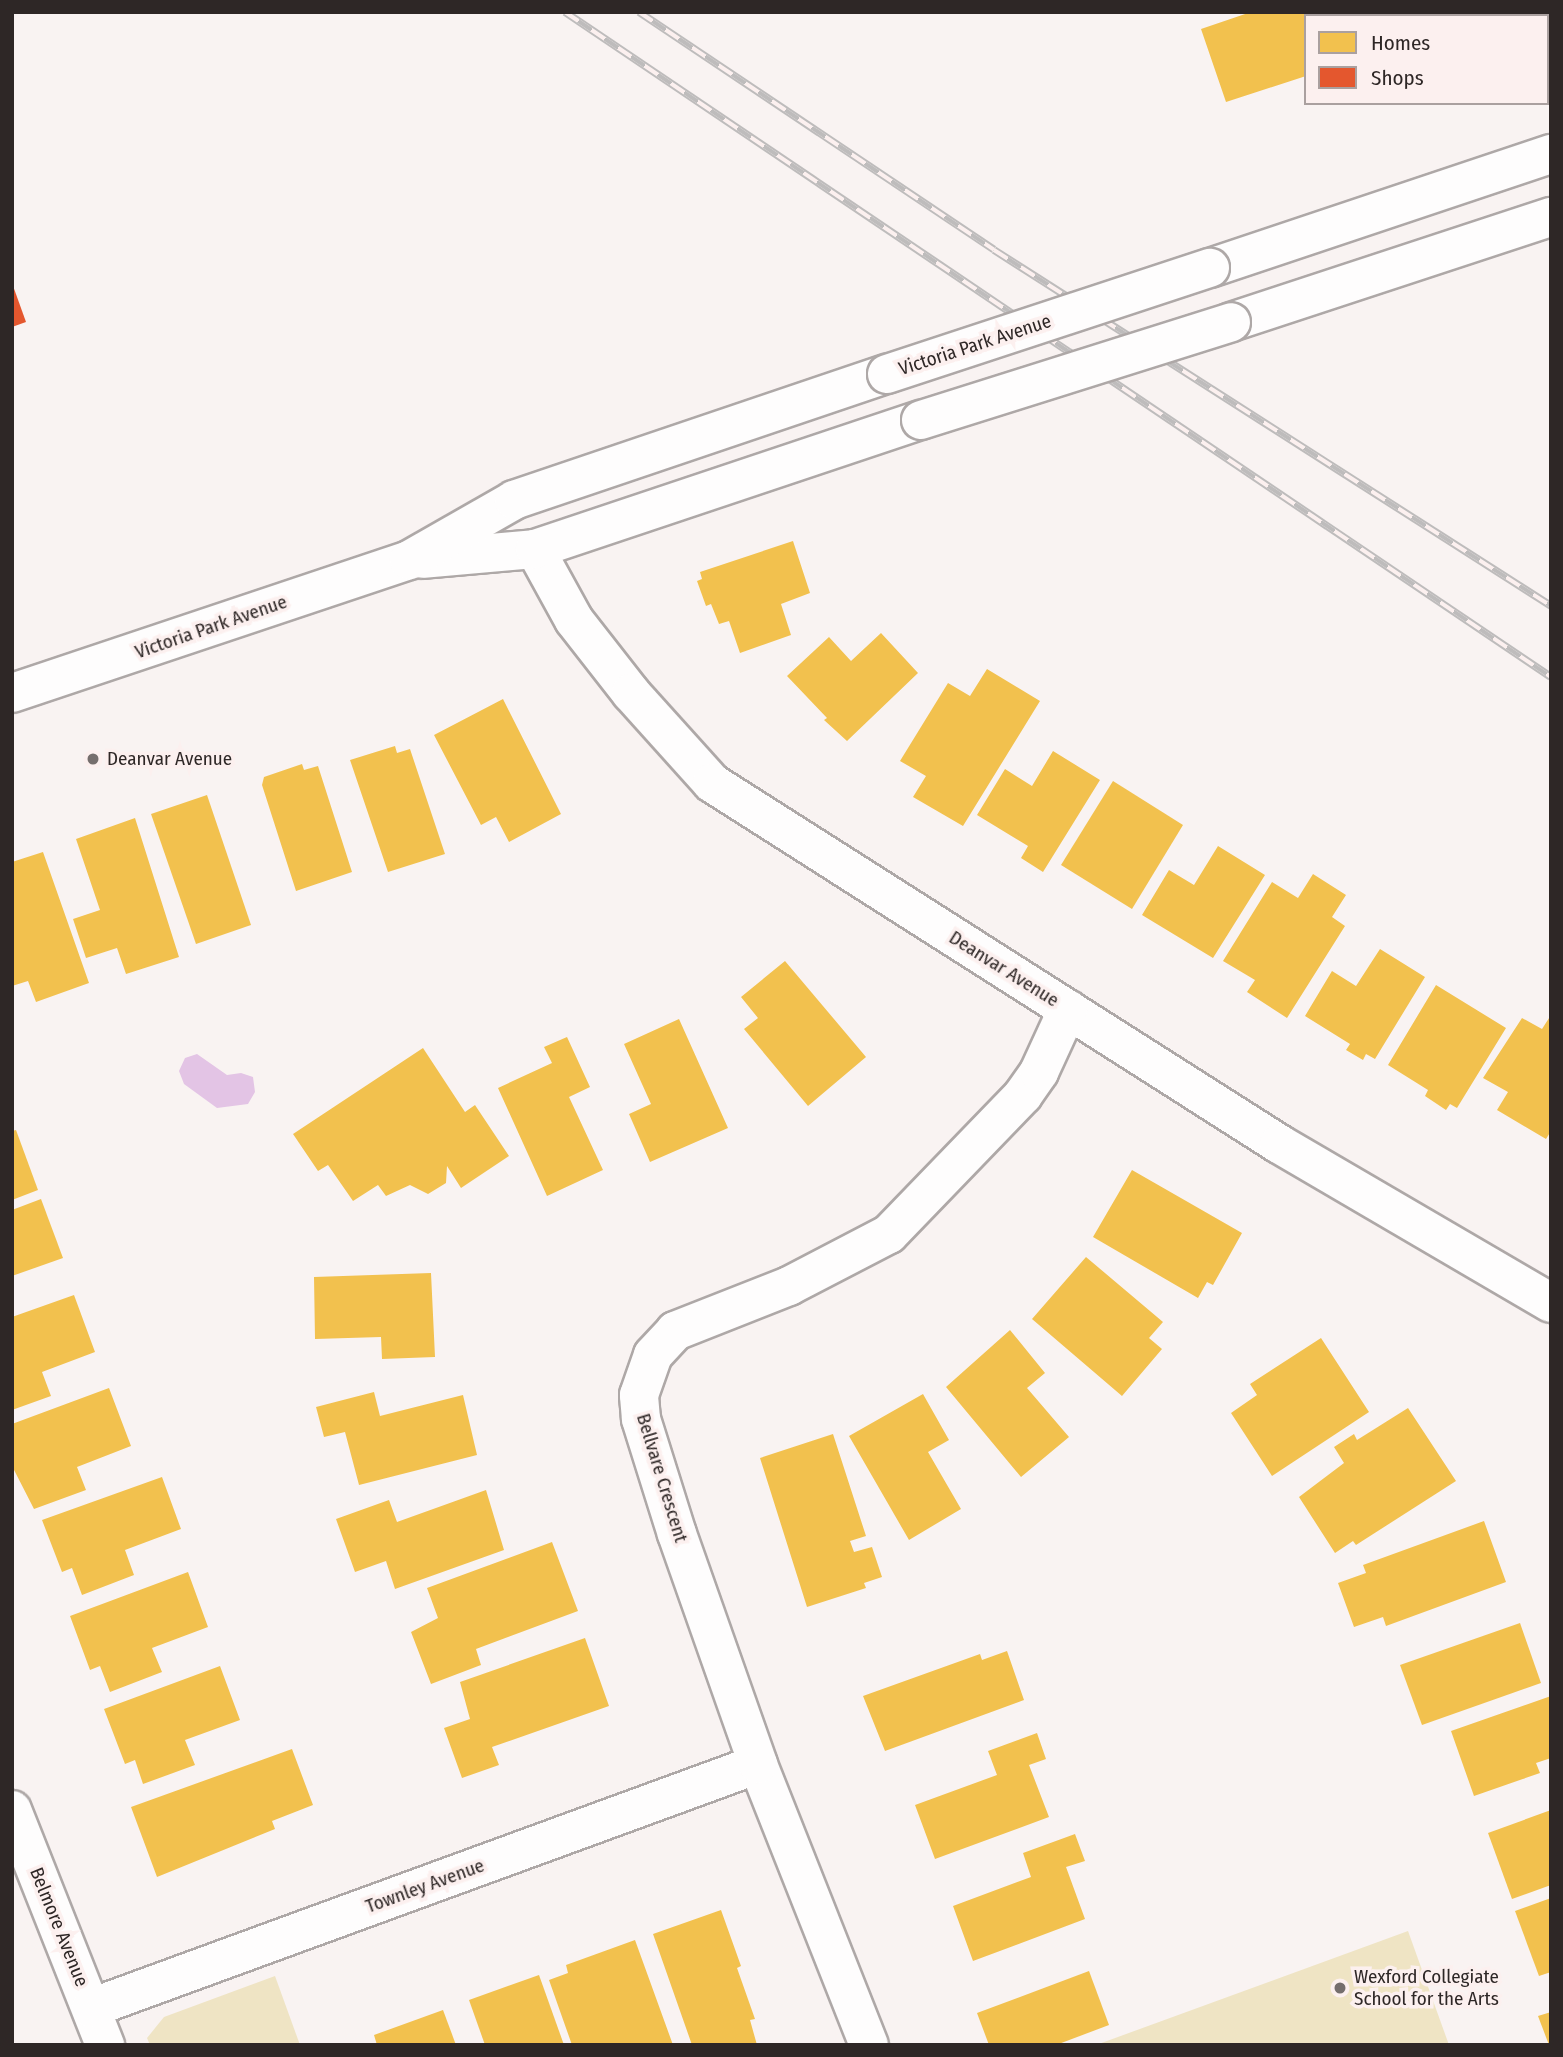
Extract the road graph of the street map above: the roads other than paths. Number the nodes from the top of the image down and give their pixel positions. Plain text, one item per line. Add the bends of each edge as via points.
1 (1551, 154) edge
2 (1551, 217) edge
3 (535, 549) junction
4 (410, 561) junction
5 (12, 694) edge
6 (1068, 1009) junction
7 (1551, 1303) edge
8 (758, 1764) junction
9 (12, 1810) edge
10 (91, 2008) junction
11 (105, 2045) edge
12 (869, 2045) edge

1 - 4 street, Victoria Park Avenue, bridge via 514,500
2 - 3 street, Victoria Park Avenue, bridge
3 - 4 street, Victoria Park Avenue
3 - 6 street, Deanvar Avenue via 574,620 631,693 712,783
4 - 5 street, Victoria Park Avenue
6 - 7 street, Deanvar Avenue via 1279,1144
6 - 8 street, Bellvare Crescent via 1039,1072 1023,1095 889,1234 789,1286 675,1331 653,1355 639,1395 640,1419
8 - 10 street, Townley Avenue
8 - 12 street, Bellvare Crescent
9 - 10 street, Belmore Avenue
10 - 11 street, Belmore Avenue

